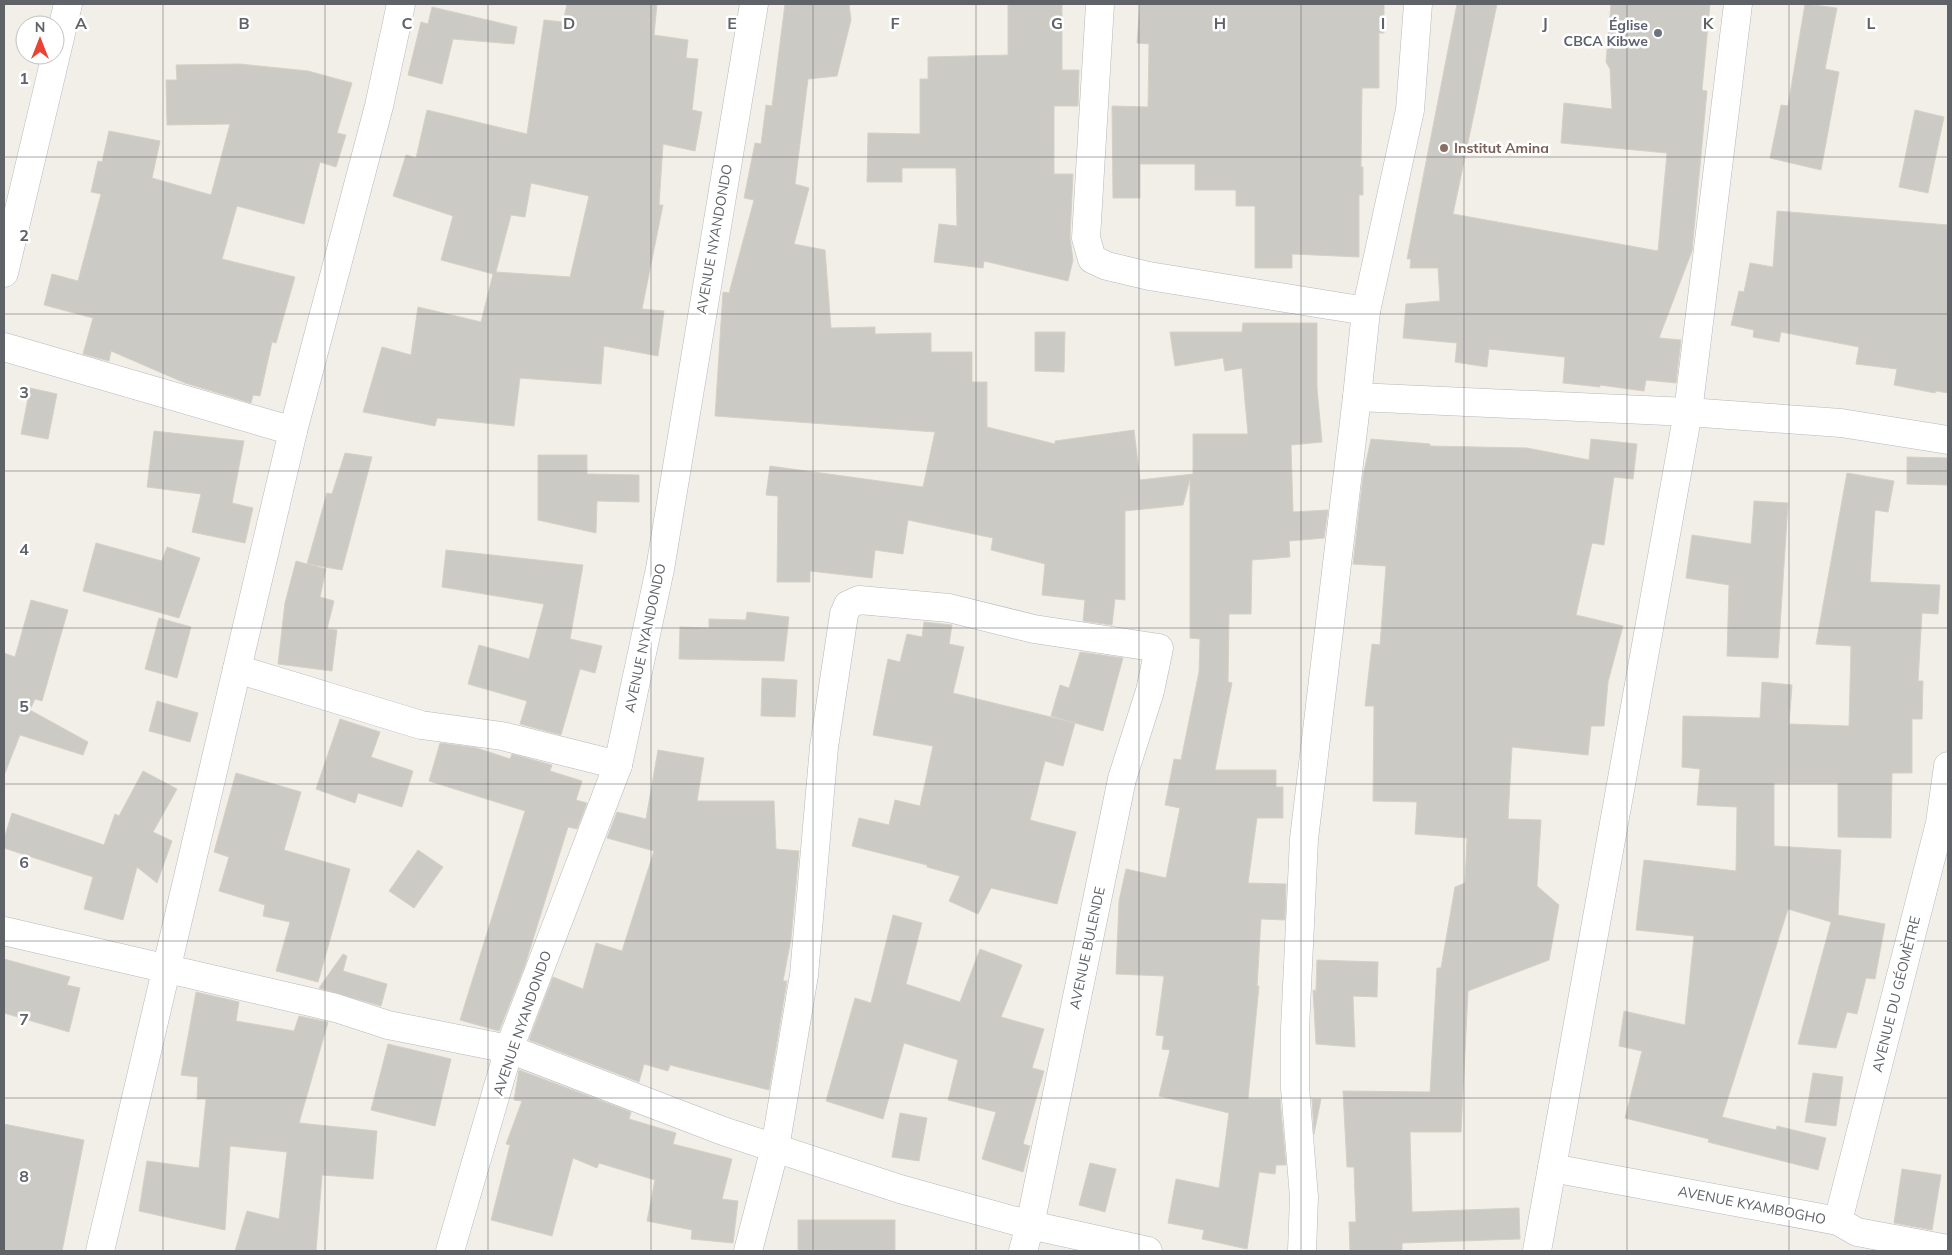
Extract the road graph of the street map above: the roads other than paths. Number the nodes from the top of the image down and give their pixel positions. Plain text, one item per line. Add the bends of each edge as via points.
1 (68, 4) edge
2 (401, 4) edge
3 (754, 4) edge
4 (1100, 4) edge
5 (1418, 4) edge
6 (1738, 4) edge
7 (4, 273) edge
8 (1366, 311) junction
9 (4, 347) edge
10 (1357, 397) junction
11 (1688, 412) junction
12 (293, 431) junction
13 (1948, 440) edge
14 (236, 669) junction
15 (618, 766) junction
16 (1948, 766) edge
17 (4, 931) edge
18 (166, 967) junction
19 (509, 1049) junction
20 (775, 1148) junction
21 (1552, 1168) junction
22 (1030, 1226) junction
23 (1850, 1235) edge
24 (1948, 1249) edge
25 (100, 1251) edge
26 (450, 1251) edge
27 (748, 1251) edge
28 (1023, 1251) edge
29 (1148, 1251) edge
30 (1302, 1251) edge
31 (1537, 1251) edge

1 - 7 street
2 - 12 street via 378,106
3 - 15 street, AVENUE NYANDONDO via 660,569
4 - 8 street via 1086,238 1092,259 1149,276
5 - 8 street via 1410,110
6 - 11 street
8 - 10 street
9 - 12 street
10 - 11 street
10 - 30 street via 1304,839 1295,1029 1295,1088 1304,1197
11 - 13 street via 1841,423
11 - 21 street
12 - 14 street
14 - 15 street via 422,725 502,736
14 - 18 street
15 - 19 street, AVENUE NYANDONDO
16 - 23 street, AVENUE DU GÉOMÈTRE via 1940,823
17 - 18 street
18 - 19 street via 336,1008 388,1024
18 - 25 street
19 - 20 street
19 - 26 street, AVENUE NYANDONDO
20 - 22 street via 900,1189
20 - 22 street, AVENUE BULENDE via 804,975 824,746 848,605 859,600 949,608 1034,628 1159,648 1150,691 1122,779
20 - 27 street
21 - 23 street, AVENUE KYAMBOGHO
21 - 31 street
22 - 28 street, AVENUE BULENDE
22 - 29 street
23 - 24 street, AVENUE KYAMBOGHO

